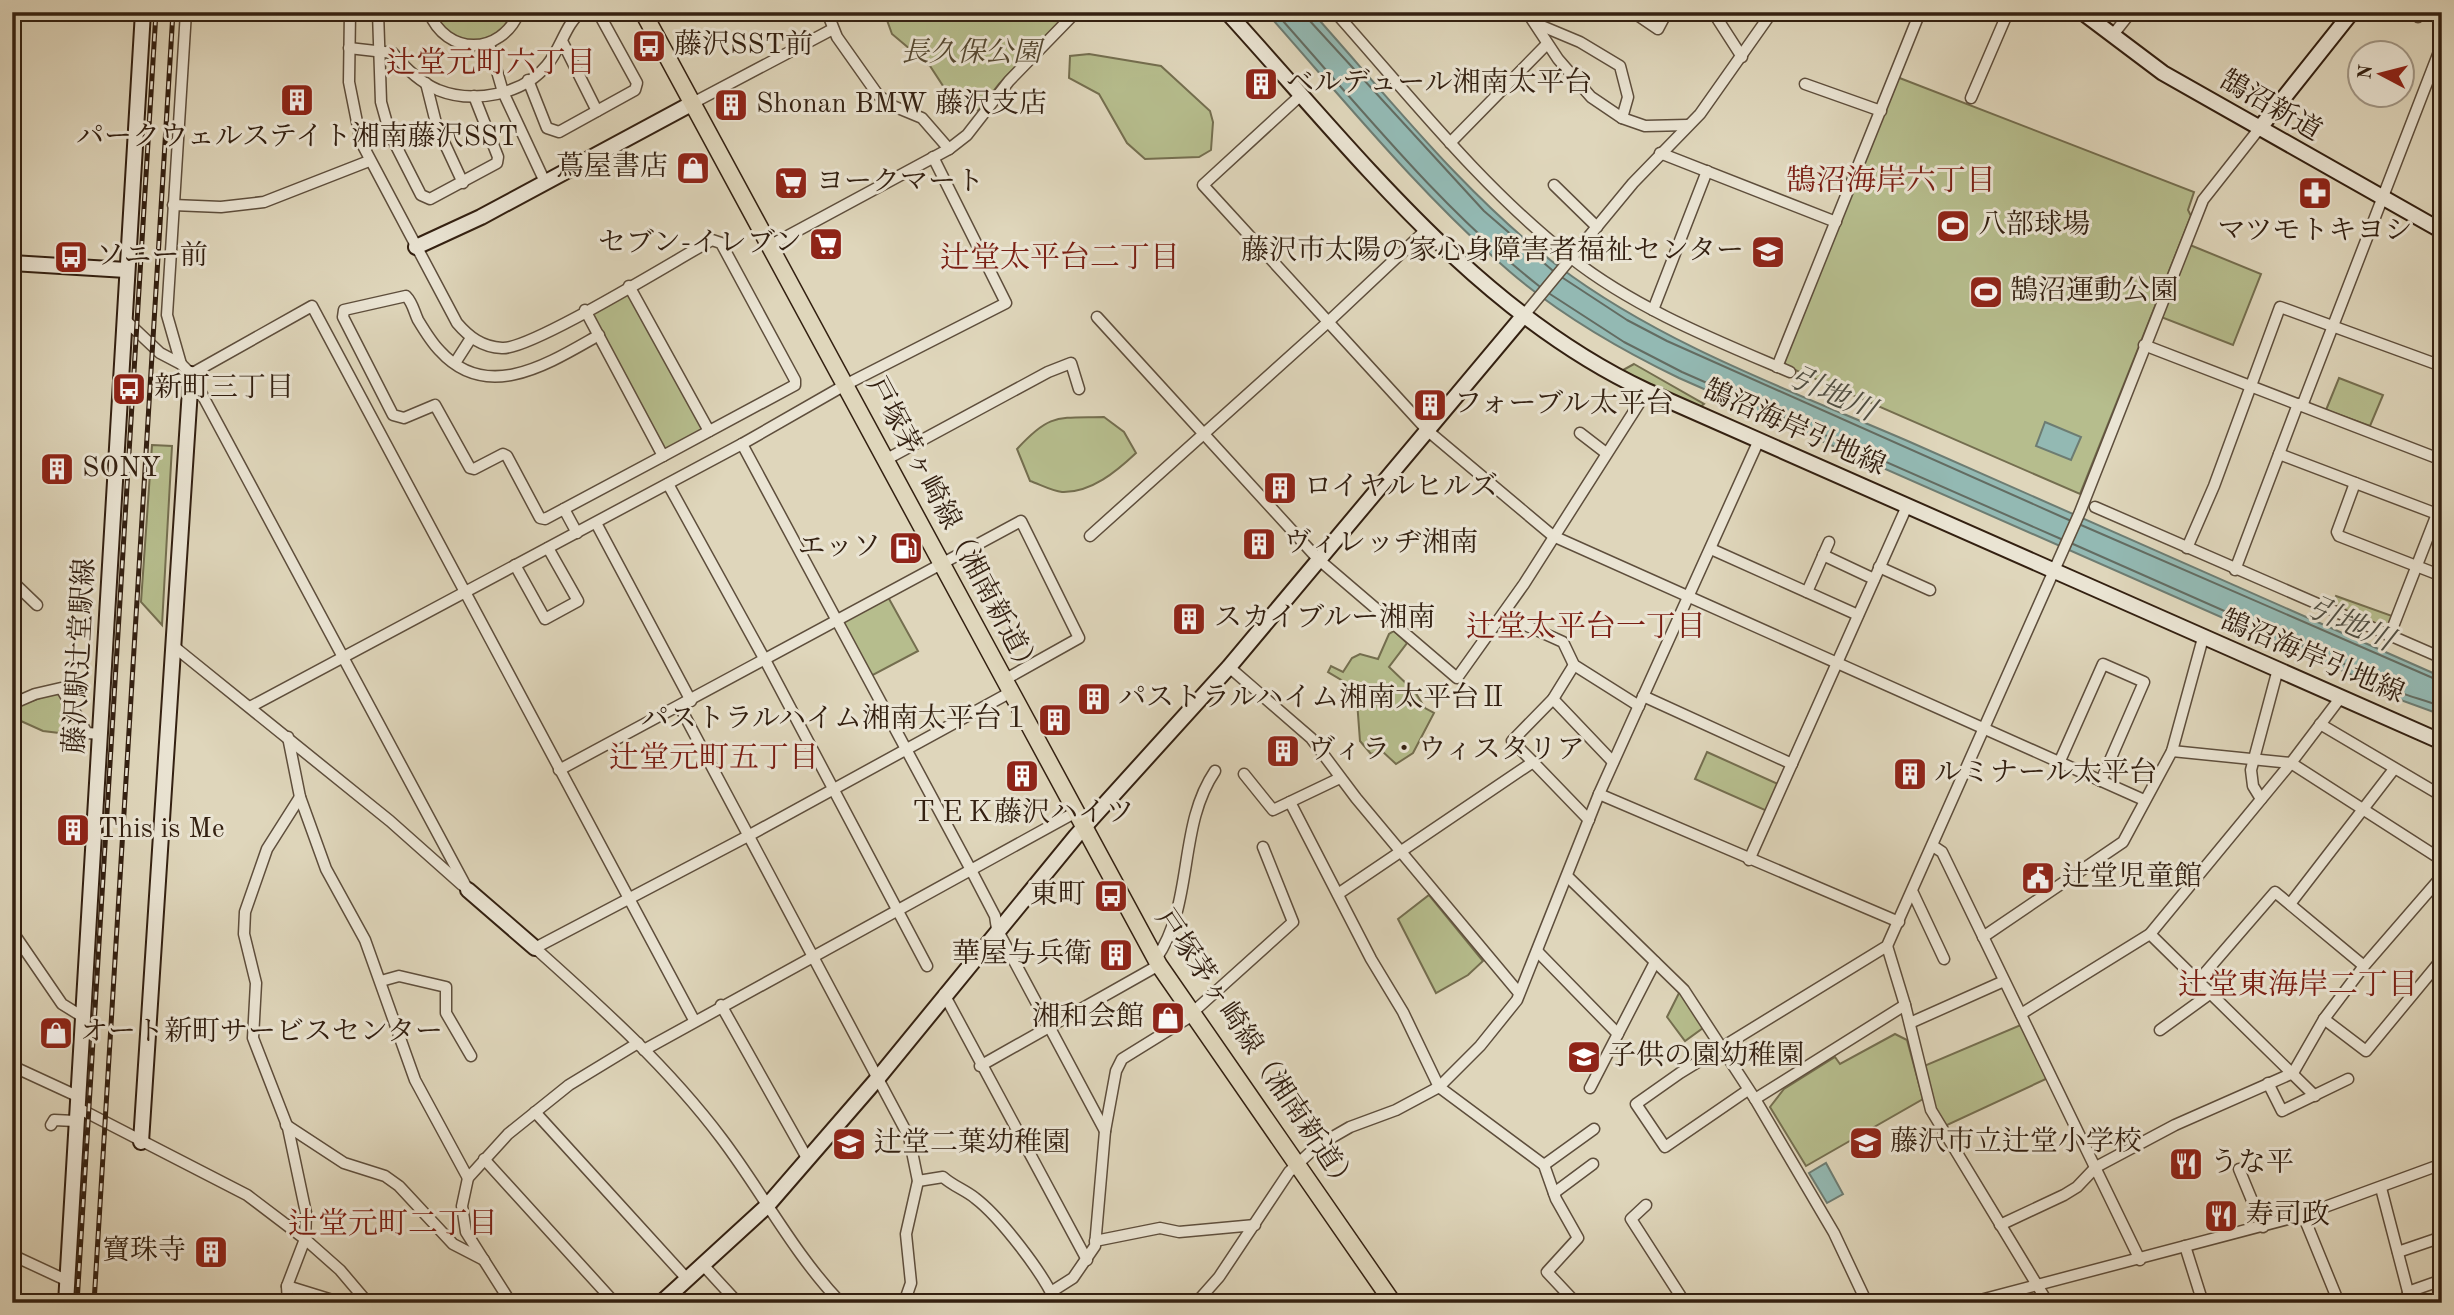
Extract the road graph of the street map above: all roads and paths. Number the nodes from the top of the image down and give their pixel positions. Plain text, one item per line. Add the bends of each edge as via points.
1 (143, 12) edge
2 (186, 12) edge
3 (350, 12) edge
4 (378, 12) edge
5 (429, 12) edge
6 (519, 12) edge
7 (582, 12) edge
8 (598, 12) edge
9 (643, 12) edge
10 (827, 12) edge
11 (1076, 12) edge
12 (1227, 12) edge
13 (1633, 12) edge
14 (1667, 12) edge
15 (1713, 12) edge
16 (1772, 12) edge
17 (1920, 12) edge
18 (2008, 12) edge
19 (2081, 12) edge
20 (2131, 12) edge
21 (2353, 12) edge
22 (1528, 13) edge
23 (1342, 15) edge
24 (1537, 24) junction
25 (833, 29) junction
26 (2112, 36) junction
27 (563, 43) junction
28 (489, 44) junction
29 (1547, 44) junction
30 (2442, 44) edge
31 (349, 48) junction
32 (377, 49) junction
33 (1742, 57) junction
34 (528, 80) junction
35 (426, 83) junction
36 (1805, 84) dead end
37 (503, 92) junction
38 (1302, 94) junction
39 (474, 96) junction
40 (1971, 98) dead end
41 (691, 104) junction
42 (597, 111) junction
43 (1881, 111) junction
44 (1622, 118) junction
45 (1688, 125) junction
46 (2259, 129) junction
47 (1450, 143) junction
48 (949, 149) junction
49 (1660, 153) junction
50 (933, 157) junction
51 (369, 161) junction
52 (1707, 171) junction
53 (463, 183) junction
54 (545, 183) junction
55 (1555, 185) dead end
56 (2381, 199) junction
57 (173, 205) junction
58 (1836, 222) junction
59 (1597, 227) junction
60 (1427, 229) junction
61 (2442, 231) edge
62 (771, 245) junction
63 (416, 247) junction
64 (1572, 259) junction
65 (12, 263) edge
66 (126, 270) junction
67 (629, 286) junction
68 (585, 310) junction
69 (1653, 310) junction
70 (1524, 315) junction
71 (1097, 317) dead end
72 (123, 318) junction
73 (1327, 323) junction
74 (2332, 327) junction
75 (599, 335) junction
76 (471, 338) junction
77 (2144, 345) junction
78 (2442, 350) edge
79 (455, 363) junction
80 (1777, 367) junction
81 (186, 369) junction
82 (1790, 372) dead end
83 (845, 385) junction
84 (2250, 386) junction
85 (1079, 389) dead end
86 (1647, 391) junction
87 (2300, 405) junction
88 (1428, 431) junction
89 (709, 432) junction
90 (1580, 433) dead end
91 (1204, 435) junction
92 (1759, 440) junction
93 (742, 444) junction
94 (1606, 453) junction
95 (2279, 454) junction
96 (663, 456) junction
97 (887, 459) junction
98 (2442, 460) edge
99 (2355, 483) junction
100 (667, 484) junction
101 (2442, 501) edge
102 (1907, 506) junction
103 (2095, 507) dead end
104 (564, 509) junction
105 (2437, 514) junction
106 (596, 523) junction
107 (577, 533) junction
108 (1090, 536) dead end
109 (1553, 536) junction
110 (1829, 542) dead end
111 (548, 548) junction
112 (2187, 548) junction
113 (1711, 549) junction
114 (1824, 555) junction
115 (1318, 559) junction
116 (943, 564) junction
117 (515, 565) junction
118 (2416, 566) junction
119 (1880, 567) junction
120 (2056, 567) junction
121 (2235, 570) junction
122 (2442, 576) edge
123 (1874, 579) junction
124 (12, 581) edge
125 (1930, 590) dead end
126 (1807, 592) junction
127 (463, 593) junction
128 (1688, 596) junction
129 (37, 605) dead end
130 (1503, 615) junction
131 (1858, 615) junction
132 (837, 620) junction
133 (2389, 637) junction
134 (2203, 638) junction
135 (172, 645) junction
136 (342, 657) junction
137 (2442, 658) edge
138 (765, 660) junction
139 (1837, 662) junction
140 (1574, 665) junction
141 (1229, 667) junction
142 (2278, 669) junction
143 (1008, 686) junction
144 (2341, 697) junction
145 (1553, 699) junction
146 (691, 701) junction
147 (1641, 701) junction
148 (12, 704) edge
149 (250, 707) junction
150 (680, 707) junction
151 (2320, 724) junction
152 (1985, 730) junction
153 (101, 734) junction
154 (288, 737) junction
155 (2442, 742) edge
156 (906, 750) junction
157 (2172, 751) junction
158 (2253, 760) junction
159 (1533, 762) junction
160 (1613, 762) junction
161 (2059, 763) junction
162 (2291, 763) junction
163 (1791, 764) junction
164 (2394, 769) junction
165 (559, 770) junction
166 (1215, 771) dead end
167 (1244, 774) dead end
168 (1340, 778) junction
169 (2101, 781) junction
170 (832, 790) junction
171 (1599, 794) junction
172 (2442, 796) edge
173 (300, 797) junction
174 (2261, 799) junction
175 (2144, 800) junction
176 (1290, 802) junction
177 (2363, 809) junction
178 (1076, 812) junction
179 (1589, 820) junction
180 (1084, 828) junction
181 (748, 836) junction
182 (1933, 846) junction
183 (1264, 847) dead end
184 (1403, 851) junction
185 (1749, 860) junction
186 (2442, 860) edge
187 (971, 870) junction
188 (1567, 876) junction
189 (2442, 876) edge
190 (468, 890) junction
191 (1913, 893) junction
192 (1338, 894) junction
193 (629, 900) junction
194 (2290, 904) junction
195 (897, 911) junction
196 (1899, 922) junction
197 (997, 929) junction
198 (12, 931) edge
199 (2150, 934) junction
200 (1983, 937) junction
201 (1887, 946) junction
202 (535, 948) junction
203 (1537, 951) junction
204 (813, 957) junction
205 (1944, 959) dead end
206 (2442, 959) edge
207 (1158, 962) junction
208 (1655, 962) junction
209 (2364, 966) junction
210 (927, 967) dead end
211 (382, 981) junction
212 (2004, 981) junction
213 (2198, 981) junction
214 (1519, 993) junction
215 (2211, 993) junction
216 (944, 994) junction
217 (721, 1005) junction
218 (1905, 1005) junction
219 (1192, 1014) junction
220 (2021, 1014) junction
221 (83, 1017) junction
222 (2324, 1019) junction
223 (694, 1020) junction
224 (1910, 1023) junction
225 (1052, 1027) junction
226 (2160, 1030) dead end
227 (1618, 1034) junction
228 (641, 1046) junction
229 (1723, 1049) junction
230 (471, 1055) dead end
231 (12, 1066) edge
232 (980, 1066) junction
233 (2294, 1073) junction
234 (878, 1078) junction
235 (2348, 1079) dead end
236 (2268, 1083) junction
237 (1439, 1087) junction
238 (1590, 1088) dead end
239 (1748, 1090) junction
240 (2315, 1096) junction
241 (1755, 1099) junction
242 (76, 1108) junction
243 (535, 1112) junction
244 (51, 1125) dead end
245 (286, 1125) junction
246 (1594, 1129) dead end
247 (1105, 1131) junction
248 (141, 1142) junction
249 (484, 1158) junction
250 (807, 1158) junction
251 (1297, 1164) junction
252 (1593, 1164) dead end
253 (2442, 1164) edge
254 (1544, 1165) junction
255 (2096, 1167) junction
256 (2239, 1169) dead end
257 (468, 1178) junction
258 (918, 1181) junction
259 (2381, 1188) junction
260 (1553, 1193) junction
261 (1646, 1205) dead end
262 (766, 1206) junction
263 (2303, 1215) junction
264 (2000, 1225) junction
265 (1255, 1226) junction
266 (2263, 1227) junction
267 (2442, 1237) edge
268 (305, 1239) junction
269 (1095, 1241) junction
270 (2185, 1246) junction
271 (2398, 1252) junction
272 (12, 1255) edge
273 (1087, 1260) junction
274 (2140, 1260) junction
275 (485, 1261) junction
276 (704, 1266) junction
277 (688, 1280) junction
278 (2442, 1280) edge
279 (68, 1281) junction
280 (2036, 1284) junction
281 (287, 1286) junction
282 (1051, 1292) junction
283 (2410, 1297) edge
284 (66, 1303) edge
285 (288, 1303) edge
286 (342, 1303) edge
287 (368, 1303) edge
288 (511, 1303) edge
289 (615, 1303) edge
290 (661, 1303) edge
291 (738, 1303) edge
292 (841, 1303) edge
293 (904, 1303) edge
294 (1056, 1303) edge
295 (1196, 1303) edge
296 (1393, 1303) edge
297 (1576, 1303) edge
298 (1685, 1303) edge
299 (1867, 1303) edge
300 (1969, 1303) edge
301 (2048, 1303) edge
302 (2203, 1303) edge
303 (2339, 1303) edge
304 (2394, 1303) edge

1 - 66 street, 藤沢駅辻堂駅線
2 - 57 street
3 - 31 street
4 - 32 street
5 - 28 street via 434,26 454,42
6 - 28 street via 503,36
7 - 27 street via 570,22
8 - 42 street via 637,83 635,90
9 - 41 main road, 戸塚茅ヶ崎線（湘南新道）
10 - 25 street
11 - 48 street via 1009,81 967,135
12 - 38 street, 鵠沼海岸引地線
13 - 14 street via 1658,29
15 - 33 street
16 - 33 street
17 - 43 street
18 - 40 street
19 - 26 street, 鵠沼新道
20 - 26 street
21 - 46 street
22 - 24 street
23 - 47 street
24 - 29 street
24 - 44 street via 1620,66 1628,97
25 - 41 street
25 - 48 street via 878,95 922,118
26 - 46 street, 鵠沼新道 via 2163,73
27 - 34 street via 544,69
27 - 42 street
28 - 37 street
29 - 44 street via 1591,97
29 - 47 street
30 - 56 street
31 - 32 street
31 - 51 street via 353,110
32 - 35 street via 393,53
32 - 53 street via 381,102 390,134 421,195 430,199
33 - 45 street
34 - 37 street
34 - 42 street via 552,132
35 - 39 street
35 - 53 street via 437,127
36 - 43 street
37 - 39 street
37 - 54 street
38 - 60 street, 鵠沼海岸引地線
38 - 73 street via 1203,185
39 - 53 street via 498,157 497,163
41 - 54 street
41 - 62 main road, 戸塚茅ヶ崎線（湘南新道）
43 - 58 street
44 - 45 street via 1645,126
45 - 49 street
46 - 56 street, 鵠沼新道
46 - 77 street via 2203,200
47 - 64 street via 1530,224
48 - 50 street
49 - 52 street
49 - 59 street
50 - 62 street
50 - 83 street via 1006,303
51 - 57 street via 264,202 221,207
51 - 63 street
52 - 58 street
52 - 69 street
54 - 63 street
55 - 59 street
56 - 61 street, 鵠沼新道
56 - 74 street
57 - 81 street via 167,315
58 - 80 street
59 - 64 street
60 - 70 street, 鵠沼海岸引地線
60 - 73 street
62 - 83 main road, 戸塚茅ヶ崎線（湘南新道）
63 - 76 street via 457,323
64 - 69 street
64 - 70 street
65 - 66 street
66 - 72 street, 藤沢駅辻堂駅線
67 - 68 street
67 - 89 street
67 - 89 street via 712,240 721,243 795,385
68 - 75 street
68 - 76 street via 517,346 502,348
69 - 80 street
70 - 86 street, 鵠沼海岸引地線 via 1579,356
70 - 88 street
71 - 91 street
72 - 81 street via 160,353
72 - 153 street, 藤沢駅辻堂駅線
73 - 88 street
73 - 91 street
74 - 78 street via 2436,364
74 - 84 street via 2280,307
74 - 87 street
75 - 79 street via 516,376 490,376
75 - 96 street
76 - 79 street
77 - 84 street
77 - 120 street
79 - 104 street via 441,352 406,296 344,310 342,317 393,415 404,418 435,405 470,468 503,454 540,518
80 - 82 street
81 - 127 street via 312,306
81 - 135 street
81 - 136 street
83 - 93 street
83 - 97 main road, 戸塚茅ヶ崎線（湘南新道）
84 - 87 street
84 - 112 street
85 - 97 street via 1071,363
86 - 92 street, 鵠沼海岸引地線
86 - 94 street
87 - 95 street
87 - 98 street
88 - 109 street
88 - 115 street
89 - 96 street
90 - 94 street
91 - 108 street
91 - 115 street
92 - 102 street, 鵠沼海岸引地線
92 - 113 street
93 - 100 street
93 - 132 street
94 - 109 street
95 - 99 street
95 - 121 street
96 - 104 street
97 - 116 main road, 戸塚茅ヶ崎線（湘南新道）
99 - 105 street
99 - 118 street via 2339,536
100 - 106 street
100 - 138 street
101 - 105 street
102 - 119 street
102 - 120 street, 鵠沼海岸引地線
103 - 112 street
104 - 107 street
105 - 118 street
106 - 107 street
106 - 146 street
107 - 111 street
109 - 128 street
109 - 130 street
110 - 114 street
111 - 117 street
111 - 117 street via 579,601 545,620
112 - 121 street
113 - 126 street
113 - 128 street
114 - 123 street
114 - 126 street
115 - 130 street via 1457,678
115 - 141 street
116 - 132 street
116 - 143 main road, 戸塚茅ヶ崎線（湘南新道）
116 - 143 street via 1021,521 1079,638
117 - 127 street
118 - 122 street
118 - 133 street
119 - 123 street
119 - 125 street
120 - 134 street, 鵠沼海岸引地線
120 - 152 street
121 - 133 street
123 - 131 street
124 - 129 street
126 - 131 street
127 - 136 street
127 - 165 street
128 - 139 street
128 - 147 street
130 - 140 street via 1563,642
131 - 139 street
132 - 138 street
132 - 156 street
133 - 137 street
134 - 142 street, 鵠沼海岸引地線
134 - 157 street
135 - 149 street
135 - 248 street
136 - 149 street
136 - 190 street
138 - 146 street
138 - 170 street
139 - 152 street
139 - 163 street
140 - 145 street
140 - 147 street
141 - 168 street via 1311,738
141 - 180 street
142 - 144 street, 鵠沼海岸引地線
142 - 158 street
143 - 156 street
143 - 178 main road, 戸塚茅ヶ崎線（湘南新道）
144 - 151 street
144 - 155 street, 鵠沼海岸引地線
145 - 159 street via 1512,741
145 - 160 street
146 - 150 street
147 - 160 street
147 - 163 street
148 - 153 street via 61,688 87,733
149 - 154 street
150 - 165 street
150 - 181 street
151 - 162 street
151 - 164 street
152 - 161 street
152 - 182 street
153 - 221 street, 藤沢駅辻堂駅線
154 - 173 street
154 - 190 street
156 - 170 street
156 - 187 street
157 - 158 street
157 - 175 street
158 - 162 street
158 - 174 street via 2252,779
159 - 179 street
159 - 184 street
160 - 171 street
161 - 169 street
161 - 169 street via 2103,664 2144,682
162 - 174 street
162 - 177 street
163 - 185 street
164 - 172 street
164 - 177 street
165 - 193 street
166 - 207 street via 1197,804 1174,928
167 - 176 street via 1273,810
168 - 176 street
168 - 184 street
169 - 175 street
170 - 181 street
170 - 195 street
171 - 179 street
171 - 185 street
173 - 211 street via 326,869
173 - 245 street via 267,849 245,912 244,934 256,983 253,1038
174 - 199 street
175 - 200 street via 2123,842
176 - 192 street
177 - 186 street
177 - 194 street
178 - 180 main road, 戸塚茅ヶ崎線（湘南新道）
178 - 187 street
179 - 188 street
180 - 197 street
180 - 207 main road, 戸塚茅ヶ崎線（湘南新道）
181 - 193 street
181 - 204 street
182 - 191 street
182 - 200 street via 1942,852
183 - 219 street via 1293,922
184 - 192 street
184 - 214 street
185 - 196 street
187 - 195 street
187 - 197 street
188 - 203 street
188 - 208 street
189 - 209 street
190 - 202 street
191 - 196 street
191 - 205 street
192 - 237 street
193 - 202 street
193 - 223 street
194 - 209 street
194 - 213 street via 2275,892
195 - 204 street
195 - 210 street
196 - 201 street
197 - 216 street
197 - 225 street
198 - 221 street via 62,1004
199 - 213 street
199 - 220 street
200 - 212 street
201 - 218 street
201 - 229 street
202 - 228 street
203 - 214 street
203 - 227 street
204 - 217 street
204 - 234 street
206 - 222 street via 2366,1051
207 - 219 main road, 戸塚茅ヶ崎線（湘南新道）
207 - 225 street
208 - 227 street
208 - 229 street via 1684,990
209 - 222 street
211 - 230 street via 400,976 446,987 446,1013
211 - 257 street via 415,1080
212 - 220 street
212 - 224 street
213 - 215 street
214 - 237 street via 1480,1046
215 - 226 street
215 - 233 street
216 - 232 street
216 - 234 street
217 - 223 street
217 - 250 street
218 - 224 street
218 - 241 street
219 - 247 street via 1122,1059
219 - 251 main road, 戸塚茅ヶ崎線（湘南新道）
220 - 255 street
221 - 242 street, 藤沢駅辻堂駅線
222 - 233 street
223 - 228 street
224 - 264 street via 1931,1110
225 - 232 street
225 - 247 street
227 - 238 street
228 - 243 street via 569,1085
228 - 262 street via 721,1138
229 - 239 street
229 - 239 street via 1636,1104 1665,1147
231 - 242 street
232 - 273 street
233 - 236 street
233 - 240 street
234 - 250 street
234 - 258 street via 909,1137
235 - 240 street
236 - 240 street via 2282,1111
236 - 255 street
237 - 251 street via 1350,1127
237 - 254 street
239 - 241 street
241 - 299 street via 1834,1233
242 - 244 street
242 - 248 street
242 - 279 street, 藤沢駅辻堂駅線
243 - 249 street
243 - 277 street
245 - 268 street via 306,1213
245 - 275 street via 344,1163 385,1176 453,1244
246 - 254 street
247 - 269 street
248 - 268 street via 247,1195
249 - 257 street
249 - 289 street
250 - 262 street
251 - 265 street
251 - 296 main road, 戸塚茅ヶ崎線（湘南新道）
252 - 260 street
253 - 259 street
254 - 260 street
255 - 264 street via 2077,1187
255 - 274 street
256 - 266 street
257 - 275 street via 462,1206 466,1232
258 - 282 street via 943,1177 973,1196
258 - 293 street via 906,1234 911,1283
259 - 263 street
259 - 271 street
260 - 297 street via 1578,1238 1547,1272
261 - 298 street via 1631,1219
262 - 276 street
262 - 292 street
263 - 266 street
263 - 303 street
264 - 280 street
265 - 269 street via 1179,1233 1160,1228
265 - 295 street
266 - 270 street
267 - 271 street
268 - 281 street
268 - 287 street
269 - 273 street
270 - 274 street
270 - 302 street
271 - 283 street
272 - 279 street
273 - 282 street via 1073,1278
274 - 280 street
275 - 288 street
276 - 277 street
276 - 291 street
277 - 290 street
278 - 283 street
279 - 284 street, 藤沢駅辻堂駅線
280 - 300 street
280 - 301 street
281 - 285 street
281 - 286 street
282 - 294 street
283 - 304 street

